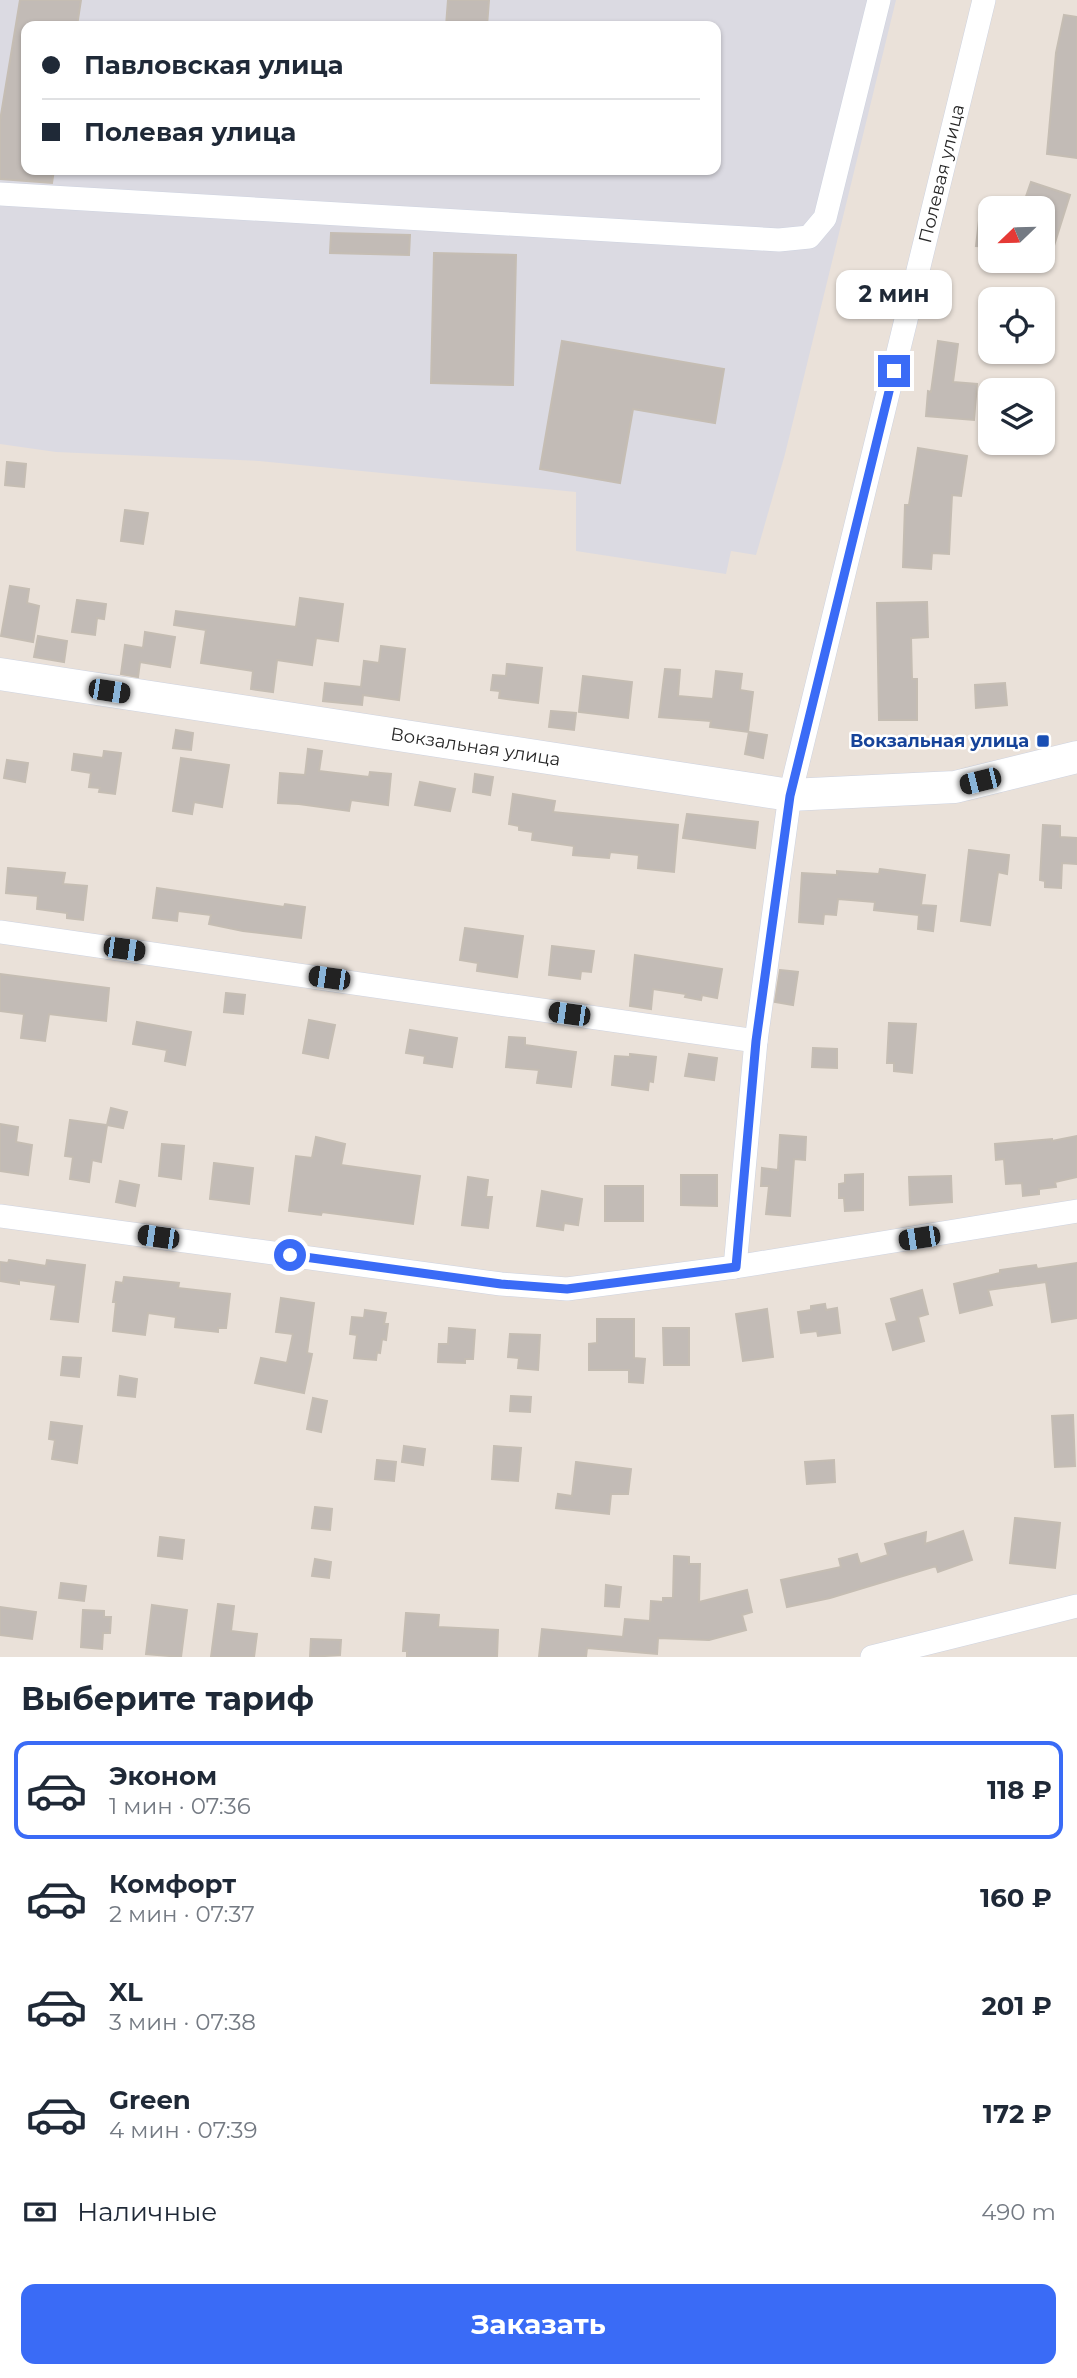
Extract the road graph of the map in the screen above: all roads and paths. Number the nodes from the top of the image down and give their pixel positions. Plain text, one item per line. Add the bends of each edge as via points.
1 (879, 0) edge
2 (984, 0) edge
3 (0, 194) edge
4 (0, 674) edge
5 (1077, 757) edge
6 (790, 796) junction
7 (0, 932) edge
8 (756, 1041) junction
9 (1077, 1211) edge
10 (0, 1216) edge
11 (736, 1267) junction
12 (1077, 1606) edge
13 (872, 1657) edge

1 - 3 street via 825,218 809,237 779,240
2 - 6 street, Полевая улица
4 - 6 street, Вокзальная улица
5 - 6 street, Вокзальная улица via 955,787
6 - 8 street, Полевая улица
7 - 8 street
8 - 11 street, Полевая улица
9 - 11 street
10 - 11 street via 567,1289
12 - 13 street

